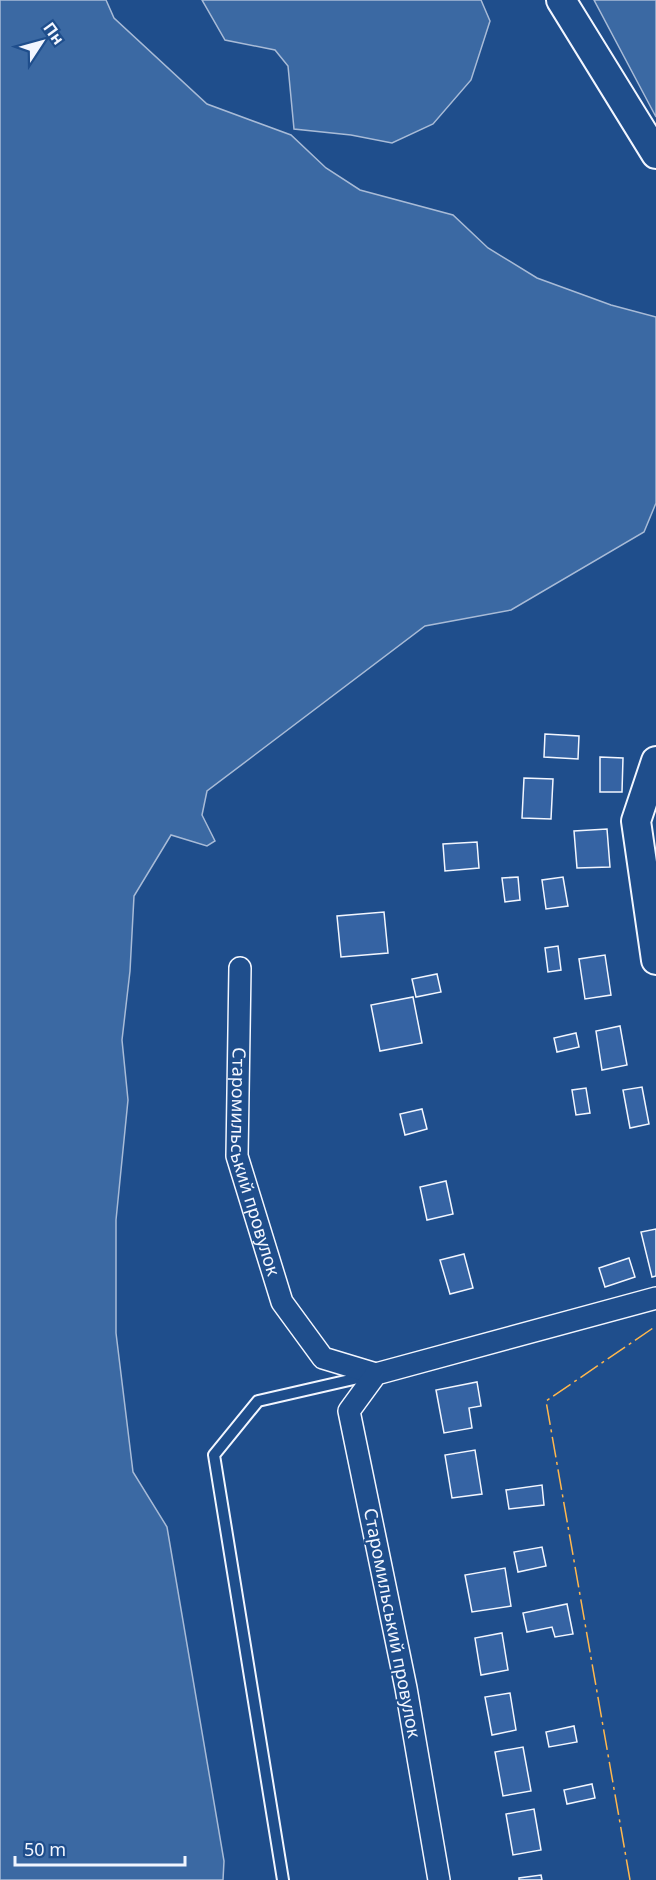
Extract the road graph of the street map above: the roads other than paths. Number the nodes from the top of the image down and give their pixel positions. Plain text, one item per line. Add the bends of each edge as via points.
1 (561, 0) edge
2 (655, 151) edge
3 (656, 760) edge
4 (656, 960) edge
5 (240, 968) dead end
6 (656, 1298) edge
7 (376, 1374) junction
8 (283, 1880) edge
9 (439, 1880) edge

1 - 2 street
3 - 4 street via 636,821
5 - 7 street, Старомильський провулок via 237,1156 282,1302 323,1358
6 - 7 street
7 - 8 lane via 258,1401 214,1455
7 - 9 street, Старомильський провулок via 349,1411 406,1688

